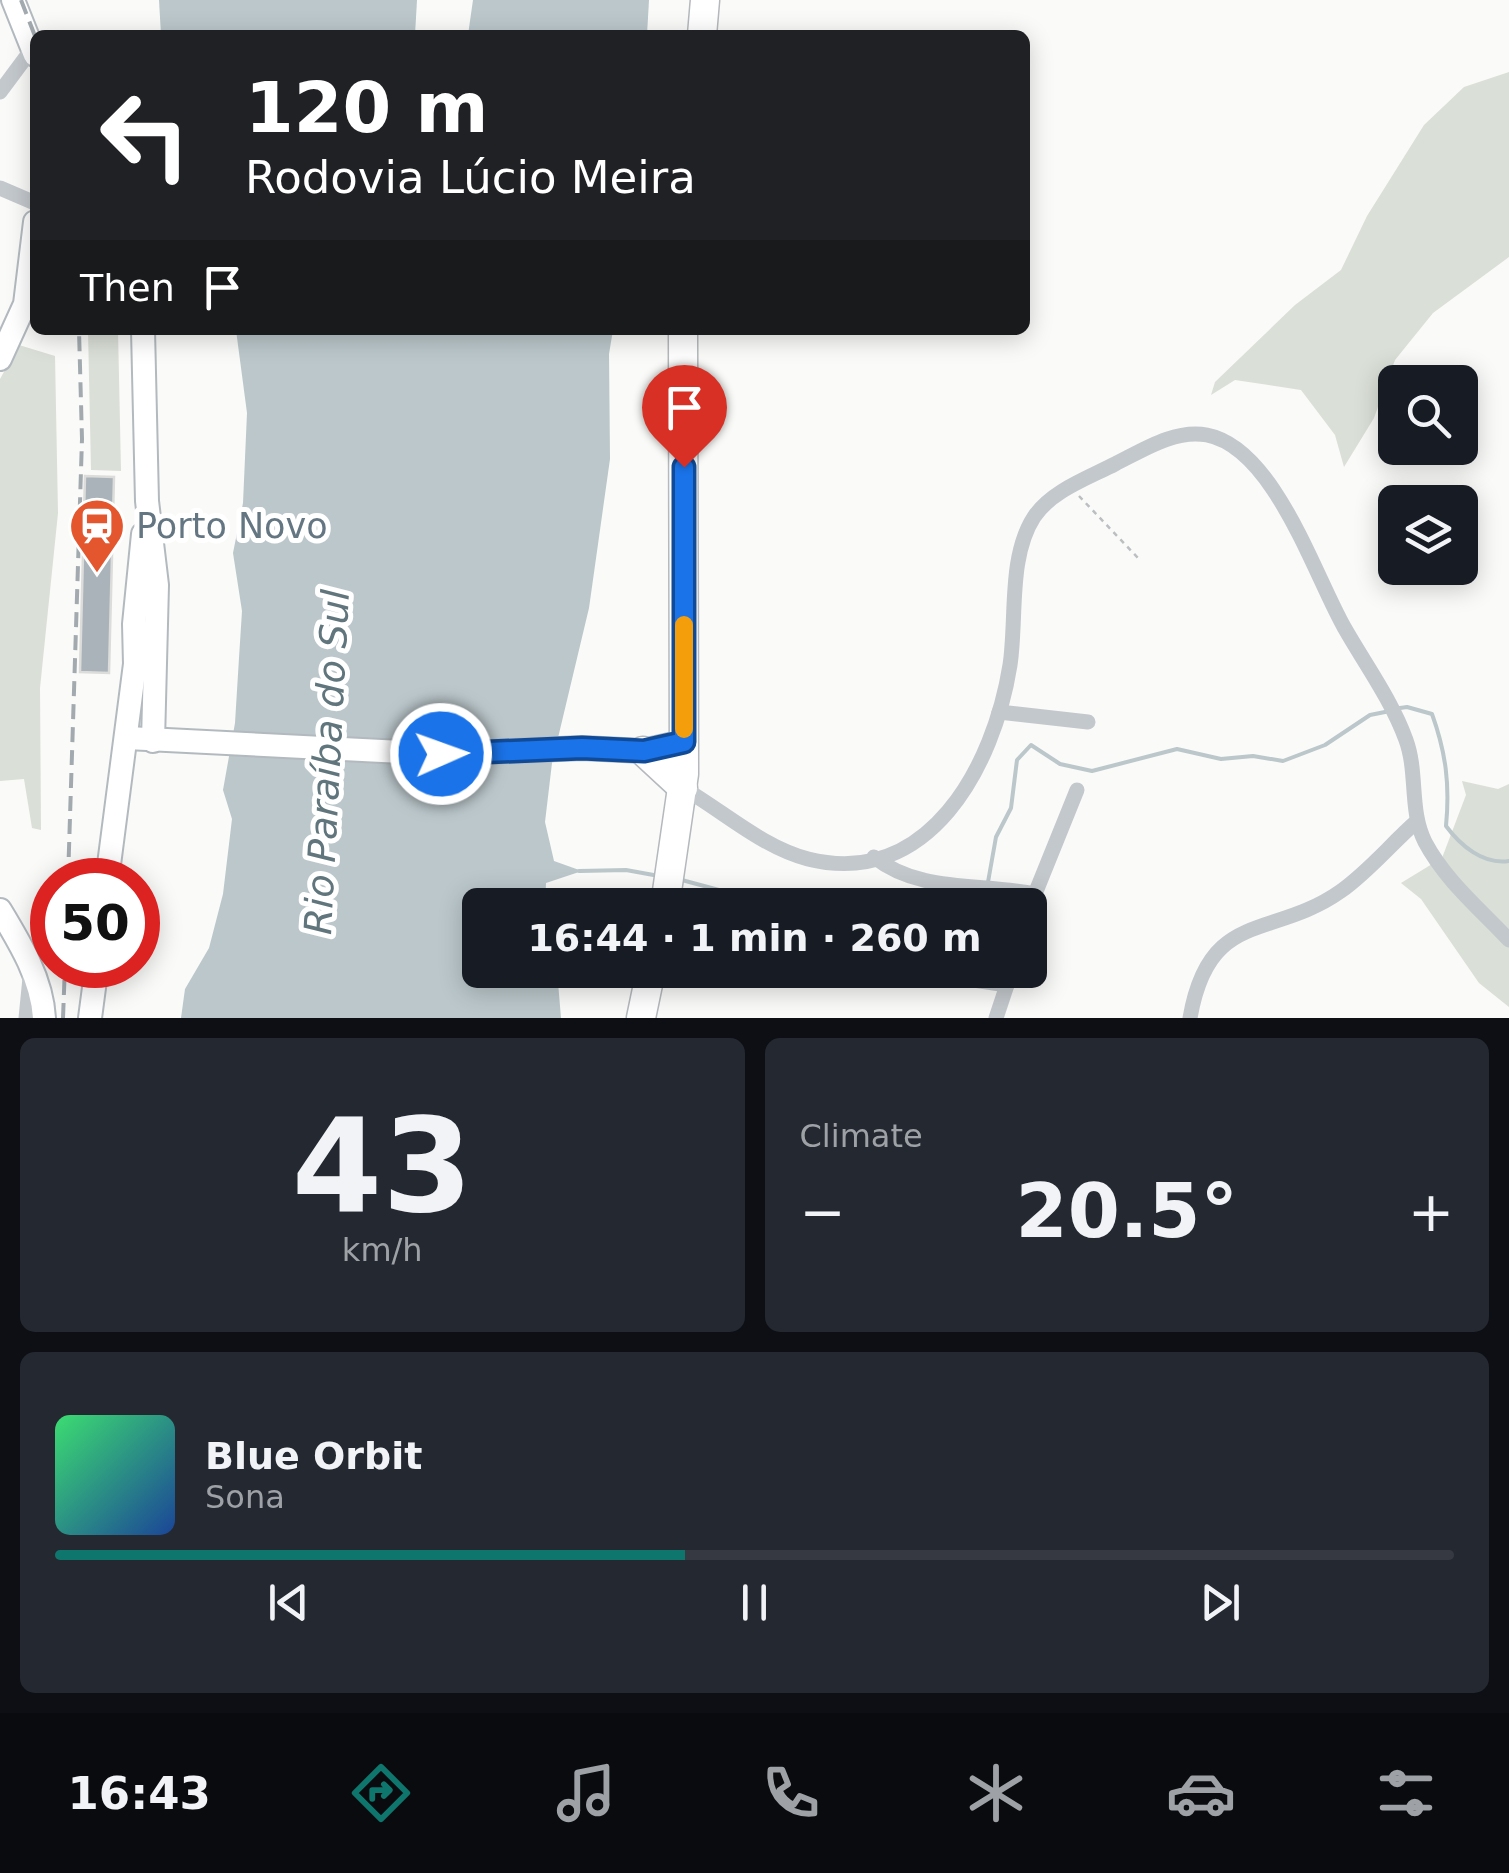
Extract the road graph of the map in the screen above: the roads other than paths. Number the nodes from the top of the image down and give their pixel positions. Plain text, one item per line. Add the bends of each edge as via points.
1 (12, 0) edge
2 (705, 0) edge
3 (702, 30) edge
4 (30, 43) edge
5 (30, 57) edge
6 (0, 92) edge
7 (0, 188) edge
8 (30, 201) edge
9 (30, 263) edge
10 (143, 335) edge
11 (683, 335) edge
12 (0, 358) edge
13 (144, 664) junction
14 (1000, 712) junction
15 (1088, 722) dead end
16 (684, 732) junction
17 (127, 738) junction
18 (153, 741) junction
19 (631, 751) junction
20 (683, 788) junction
21 (1077, 790) dead end
22 (1416, 822) junction
23 (110, 858) edge
24 (874, 858) junction
25 (669, 888) edge
26 (1007, 888) edge
27 (1037, 888) edge
28 (0, 910) edge
29 (1509, 940) edge
30 (30, 965) edge
31 (30, 977) edge
32 (39, 988) edge
33 (94, 988) edge
34 (648, 988) edge
35 (1006, 988) edge
36 (26, 1018) edge
37 (44, 1018) edge
38 (90, 1018) edge
39 (641, 1018) edge
40 (996, 1018) edge
41 (1190, 1018) edge

1 - 4 main road
2 - 3 highway
5 - 6 street
7 - 8 street
9 - 12 main road via 25,304
10 - 13 main road via 147,501 157,585 144,624
11 - 16 highway
13 - 17 main road
13 - 18 main road
14 - 15 street
14 - 22 street via 1018,568 1026,531 1044,504 1176,436 1211,436 1230,444 1286,510 1385,696 1410,754
14 - 24 street via 979,763 939,825 922,840
16 - 19 main road
16 - 20 highway
17 - 18 main road
17 - 23 main road
18 - 19 main road via 441,754
19 - 20 highway
20 - 24 street via 806,858
20 - 25 highway
21 - 27 street
22 - 29 street via 1440,866
22 - 41 street via 1340,892 1227,940 1208,966
24 - 26 street via 910,878
28 - 30 main road
31 - 36 street
32 - 37 main road
33 - 38 main road
34 - 39 highway
35 - 40 street

